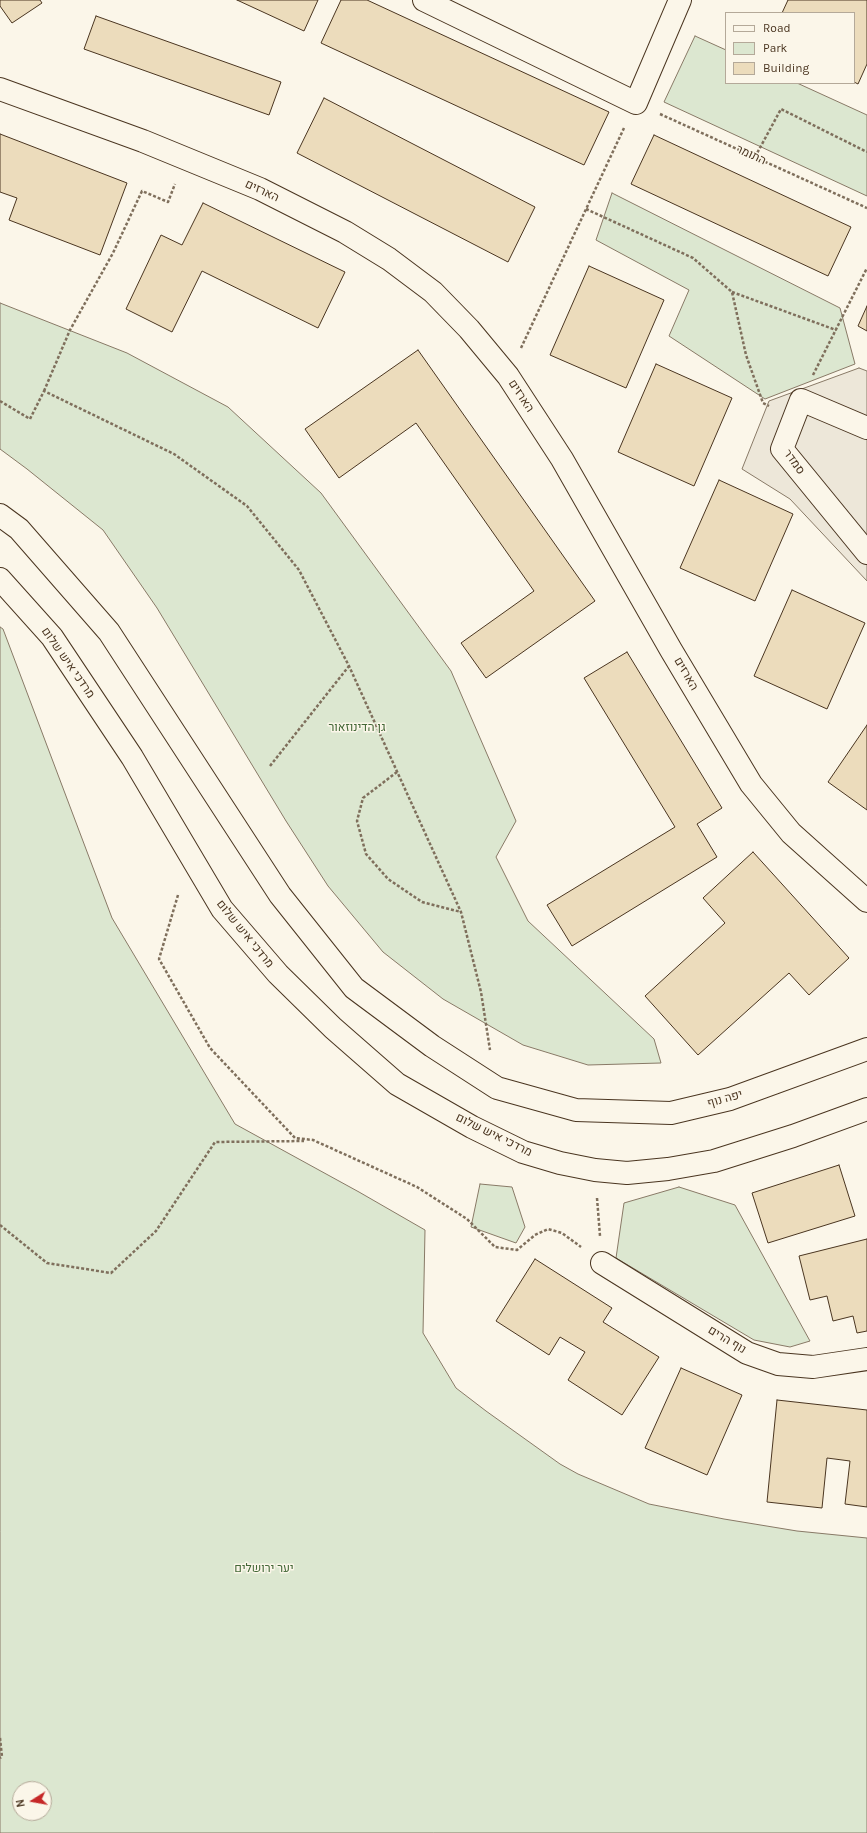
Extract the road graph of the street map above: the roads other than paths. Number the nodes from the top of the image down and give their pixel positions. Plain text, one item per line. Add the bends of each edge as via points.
1 (424, 0) edge
2 (680, 0) edge
3 (0, 89) edge
4 (867, 428) edge
5 (0, 514) edge
6 (867, 553) edge
7 (0, 579) edge
8 (867, 901) edge
9 (867, 1050) edge
10 (867, 1109) edge
11 (602, 1263) road end
12 (867, 1359) edge

1 - 2 main road via 636,102
3 - 8 main road, הארזים via 164,149 260,189 346,232 389,259 433,292 470,329 508,376 562,458 751,784 791,833
4 - 6 main road, סמדר via 797,408 782,449
5 - 9 main road, יפה נוף via 19,529 109,632 280,895 354,988 432,1046 497,1088 576,1110 671,1113 730,1099
7 - 10 main road, מרדכי איש שלום via 52,637 132,757 222,909 278,974 397,1084 472,1127 523,1152 560,1163 627,1173 668,1170 714,1160 793,1136
11 - 12 main road, נוף הרים via 747,1352 778,1364 813,1367

